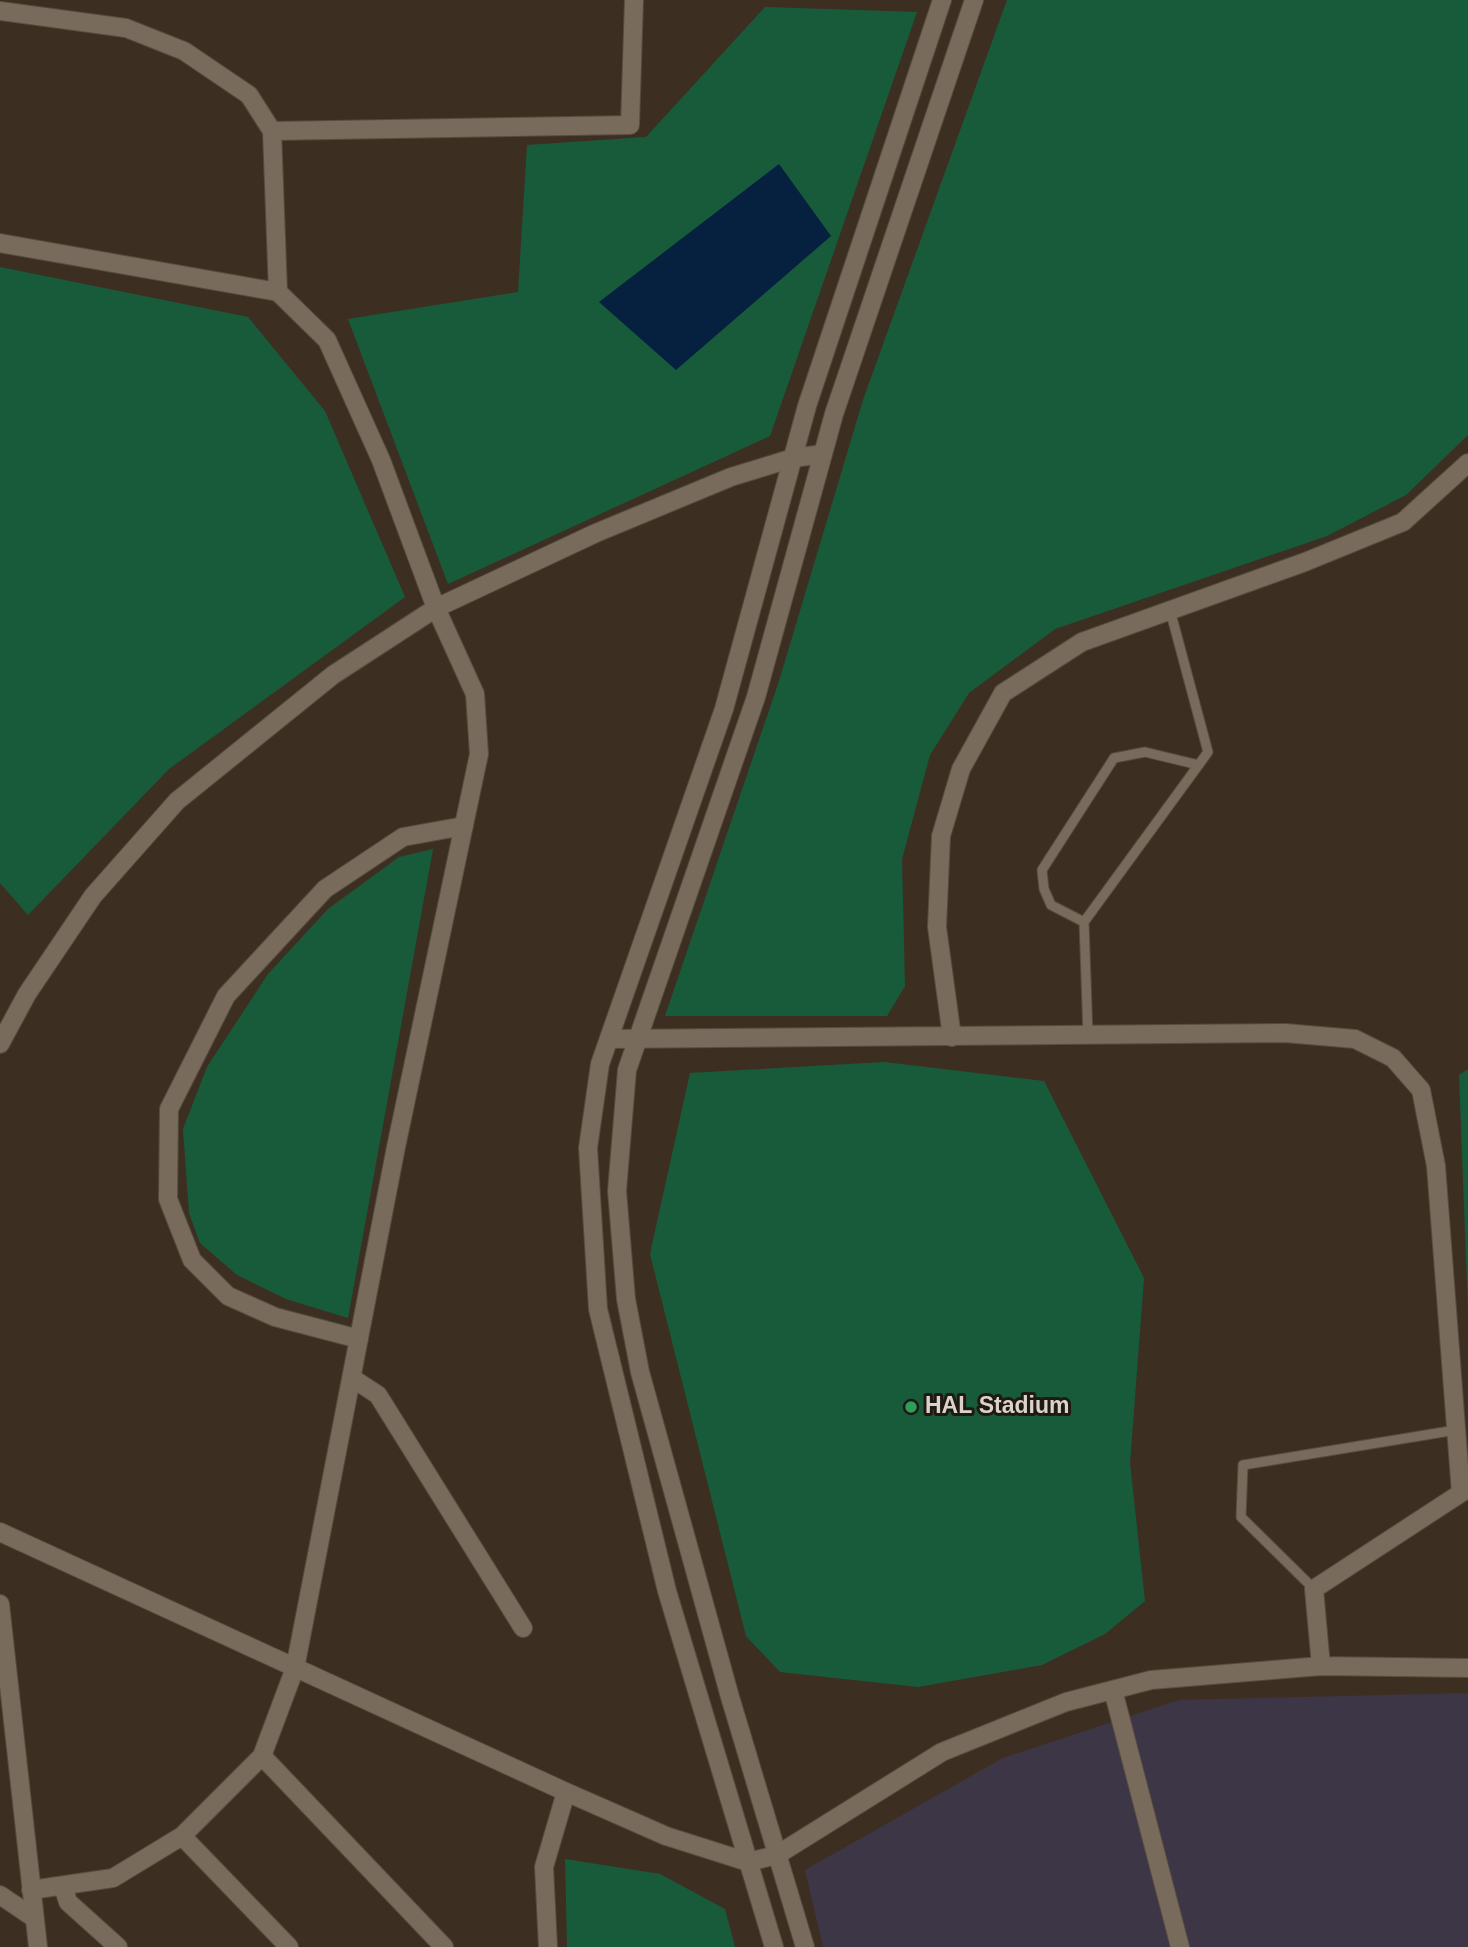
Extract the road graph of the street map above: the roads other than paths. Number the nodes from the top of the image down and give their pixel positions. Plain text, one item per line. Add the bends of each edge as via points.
1 (634, 0) edge
2 (942, 0) edge
3 (974, 0) edge
4 (0, 11) edge
5 (272, 131) junction
6 (0, 243) edge
7 (278, 292) junction
8 (823, 454) junction
9 (793, 458) junction
10 (1468, 463) edge
11 (436, 608) junction
12 (1170, 610) junction
13 (1199, 765) junction
14 (464, 826) junction
15 (1084, 922) junction
16 (1087, 1036) junction
17 (953, 1037) junction
18 (609, 1039) junction
19 (637, 1039) junction
20 (0, 1044) edge
21 (359, 1339) junction
22 (352, 1378) junction
23 (1456, 1430) junction
24 (0, 1532) edge
25 (1314, 1589) junction
26 (0, 1604) edge
27 (1, 1627) edge
28 (523, 1628) dead end
29 (1321, 1666) junction
30 (295, 1668) junction
31 (1468, 1668) edge
32 (1114, 1690) junction
33 (262, 1756) junction
34 (566, 1792) junction
35 (182, 1836) junction
36 (777, 1855) junction
37 (748, 1862) junction
38 (63, 1886) junction
39 (32, 1890) junction
40 (0, 1895) edge
41 (34, 1918) junction
42 (38, 1947) edge
43 (118, 1947) edge
44 (289, 1947) edge
45 (444, 1947) edge
46 (548, 1947) edge
47 (774, 1947) edge
48 (805, 1947) edge
49 (1180, 1947) edge

1 - 5 street via 630,125
2 - 9 street
3 - 8 street
4 - 5 street via 126,28 184,51 249,95
5 - 7 street
6 - 7 street
7 - 11 street via 327,340 382,460
8 - 9 street
8 - 19 street via 756,697
9 - 11 street via 731,477 596,533
9 - 18 street via 724,709
10 - 12 street via 1403,522
11 - 14 street via 475,694 479,754
11 - 20 street via 333,675 177,801 93,896 27,994
12 - 13 lane via 1208,752
12 - 17 street via 1082,642 1003,693 961,769 941,836 937,927
13 - 15 lane
13 - 15 lane via 1145,752 1114,758 1042,870 1051,905
14 - 21 street
14 - 21 street via 403,837 325,889 226,996 169,1109 168,1199 192,1260 228,1296 275,1317
15 - 16 lane
16 - 17 street
16 - 23 street via 1285,1033 1355,1039 1392,1058 1421,1090 1436,1166
17 - 19 street
18 - 19 street
18 - 37 street via 600,1064 588,1148 598,1309 667,1591
19 - 36 street via 626,1070 617,1191 626,1299 640,1372
21 - 22 street
22 - 28 street via 378,1395
22 - 30 street
23 - 25 street via 1461,1493
23 - 25 lane via 1243,1465 1241,1517
24 - 30 street
25 - 29 street
26 - 27 street
27 - 39 street
29 - 31 street
29 - 32 street via 1151,1680
30 - 33 street
30 - 34 street
32 - 36 street via 1066,1702 942,1752
32 - 49 street
33 - 35 street
33 - 45 street
34 - 37 street via 666,1836
34 - 46 street via 544,1867
35 - 38 street via 113,1878
35 - 44 street
36 - 37 street
36 - 48 street
37 - 47 street
38 - 39 street
38 - 43 street via 68,1902
39 - 41 street
40 - 41 street
41 - 42 street

